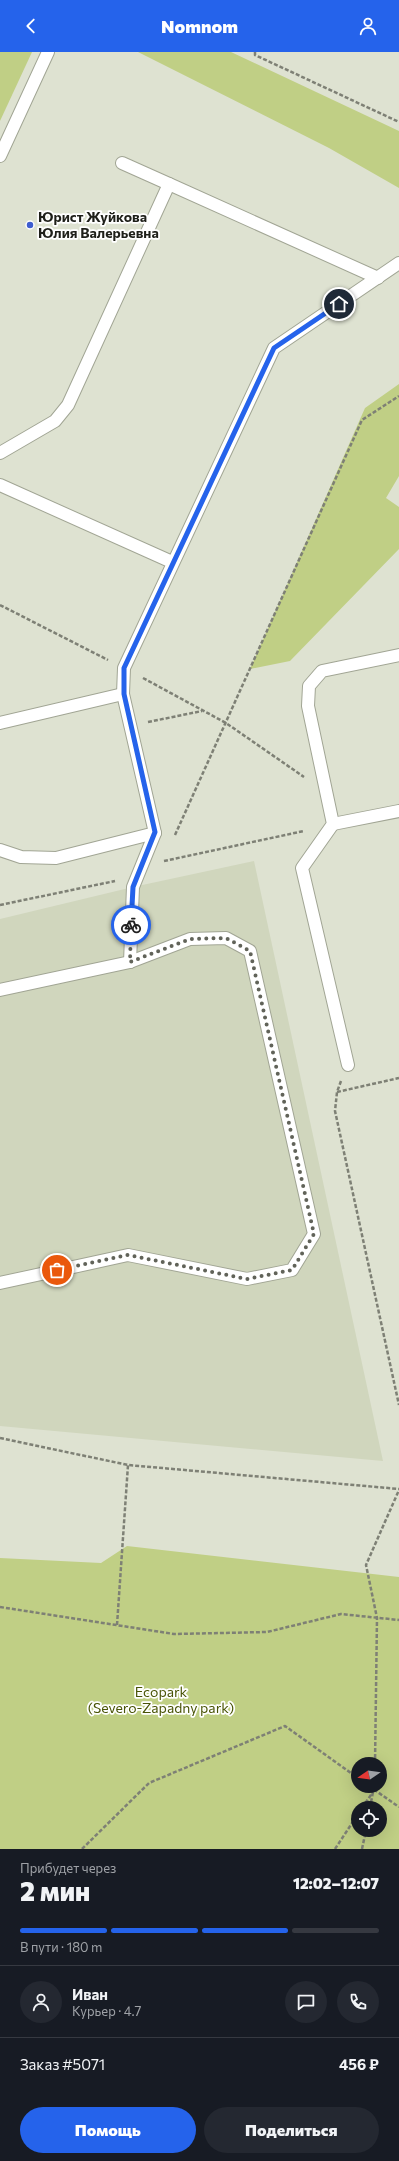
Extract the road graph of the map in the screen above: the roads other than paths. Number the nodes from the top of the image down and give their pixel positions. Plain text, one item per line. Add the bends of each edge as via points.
1 (48, 52) edge
2 (0, 156) edge
3 (122, 163) dead end
4 (169, 184) junction
5 (399, 263) edge
6 (378, 278) junction
7 (0, 453) edge
8 (0, 484) edge
9 (172, 562) junction
10 (399, 655) edge
11 (124, 694) junction
12 (0, 723) edge
13 (399, 811) edge
14 (333, 824) junction
15 (155, 832) junction
16 (0, 850) edge
17 (130, 962) junction
18 (0, 990) edge
19 (348, 1065) road end
20 (0, 1283) edge

1 - 2 lane
3 - 4 lane
4 - 6 lane
4 - 7 lane via 68,405 55,421
5 - 6 lane
6 - 9 lane via 274,348
8 - 9 lane
9 - 11 lane via 124,668
10 - 14 lane via 322,671 309,686 308,706
11 - 12 lane
11 - 15 lane
13 - 14 lane
14 - 19 lane via 302,868
15 - 16 lane via 56,858 21,857
15 - 17 lane via 133,887
17 - 18 lane
17 - 20 lane via 190,939 226,938 250,951 314,1234 292,1270 247,1279 128,1255

